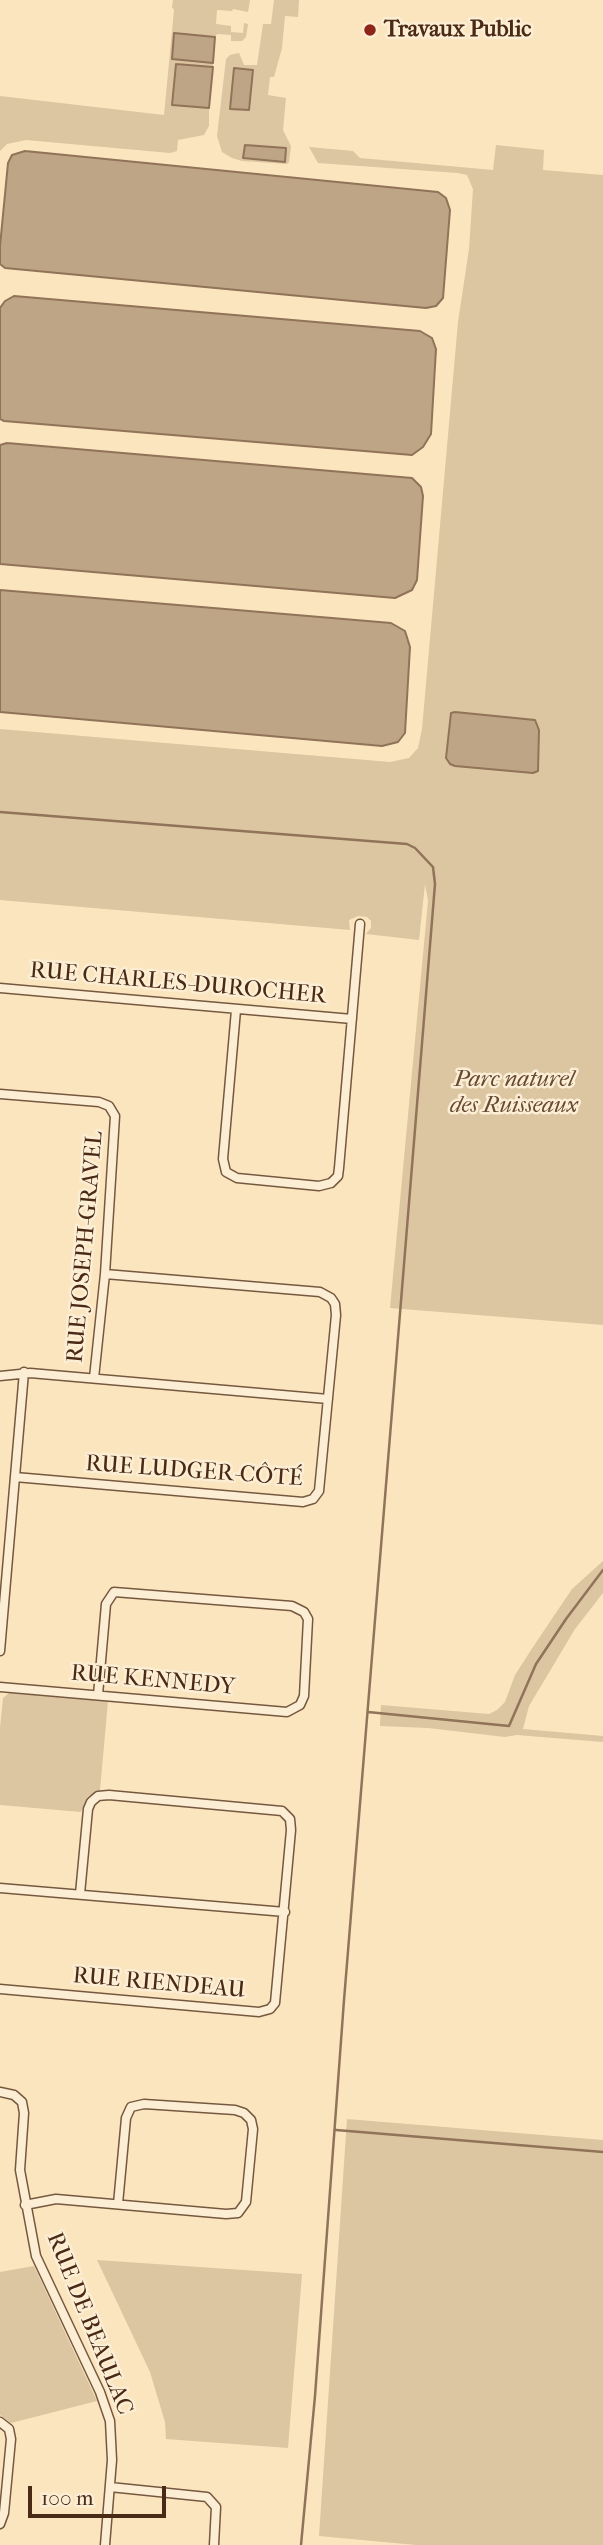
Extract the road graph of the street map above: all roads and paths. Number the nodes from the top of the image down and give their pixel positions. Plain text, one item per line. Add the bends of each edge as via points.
1 (360, 924) dead end
2 (0, 988) edge
3 (236, 1010) junction
4 (352, 1019) junction
5 (0, 1094) edge
6 (104, 1274) junction
7 (24, 1372) junction
8 (0, 1376) edge
9 (94, 1378) junction
10 (328, 1399) junction
11 (15, 1477) junction
12 (0, 1651) edge
13 (0, 1687) edge
14 (97, 1695) junction
15 (0, 1888) edge
16 (80, 1894) junction
17 (285, 1912) junction
18 (0, 1989) edge
19 (0, 2092) edge
20 (118, 2204) junction
21 (25, 2205) junction
22 (0, 2422) edge
23 (110, 2487) junction
24 (0, 2524) edge
25 (105, 2545) edge
26 (214, 2545) edge

1 - 4 street
2 - 3 street, RUE CHARLES-DUROCHER
3 - 4 street, RUE CHARLES-DUROCHER
3 - 4 street via 225,1169 237,1178 319,1186 331,1183 339,1172
5 - 6 street, RUE JOSEPH-GRAVEL via 99,1102 112,1109 116,1127
6 - 9 street, RUE JOSEPH-GRAVEL
6 - 10 street, RUE LUDGER-CÔTÉ via 328,1296 336,1315
7 - 8 street
7 - 9 street
7 - 11 street
9 - 10 street
10 - 11 street, RUE LUDGER-CÔTÉ via 321,1484 307,1502
11 - 12 street
13 - 14 street, RUE KENNEDY
14 - 14 street, RUE KENNEDY via 106,1604 112,1593 292,1606 306,1615 304,1692 300,1705 290,1711
15 - 16 street
16 - 17 street
16 - 17 street via 89,1806 97,1796 278,1810 292,1826
17 - 18 street, RUE RIENDEAU via 275,2003 259,2012
19 - 21 street, RUE DE BEAULAC via 16,2096 23,2106 20,2170
20 - 20 street via 131,2107 235,2110 251,2120 246,2202 240,2211 226,2214
20 - 21 street via 56,2199
21 - 23 street, RUE DE BEAULAC via 40,2266 107,2412 112,2442
22 - 24 street via 9,2429 11,2439
23 - 25 street, RUE DE BEAULAC
23 - 26 street via 207,2497 216,2507

